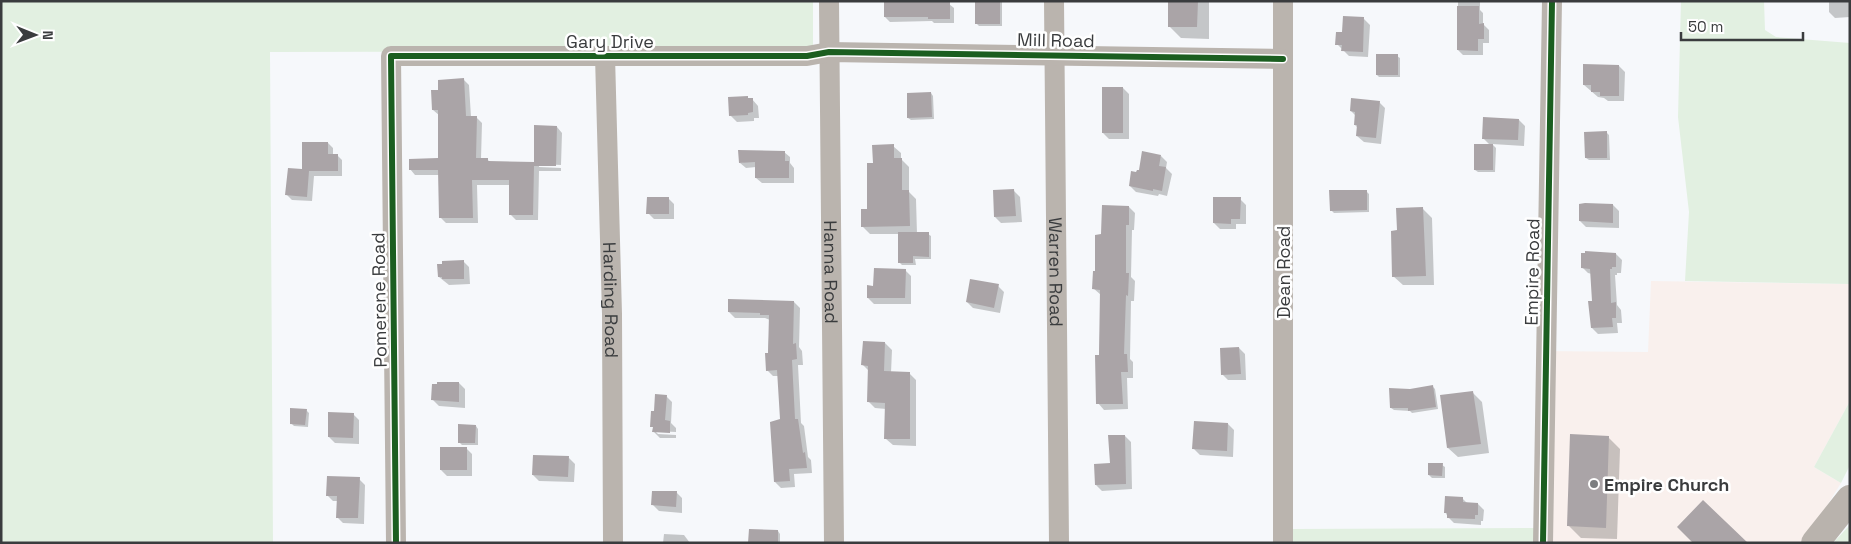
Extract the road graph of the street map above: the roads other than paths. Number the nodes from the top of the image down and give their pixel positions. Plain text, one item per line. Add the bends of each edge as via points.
1 (829, 1) edge
2 (1054, 1) edge
3 (1282, 1) edge
4 (1552, 1) edge
5 (829, 52) junction
6 (1054, 55) junction
7 (391, 56) joint
8 (605, 56) junction
9 (1283, 59) junction
10 (1850, 499) edge
11 (396, 543) edge
12 (613, 543) edge
13 (834, 543) edge
14 (1059, 543) edge
15 (1283, 543) edge
16 (1543, 543) edge
17 (1815, 543) edge

1 - 5 street, Hanna Road
2 - 6 street, Warren Road
3 - 9 street, Dean Road
4 - 16 street, Empire Road
5 - 6 street, Mill Road
5 - 8 street, Gary Drive via 807,56
5 - 13 street, Hanna Road
6 - 9 street, Mill Road
6 - 14 street, Warren Road
7 - 8 street, Gary Drive
7 - 11 street, Pomerene Road
8 - 12 street, Harding Road via 612,314
9 - 15 street, Dean Road
10 - 17 street

